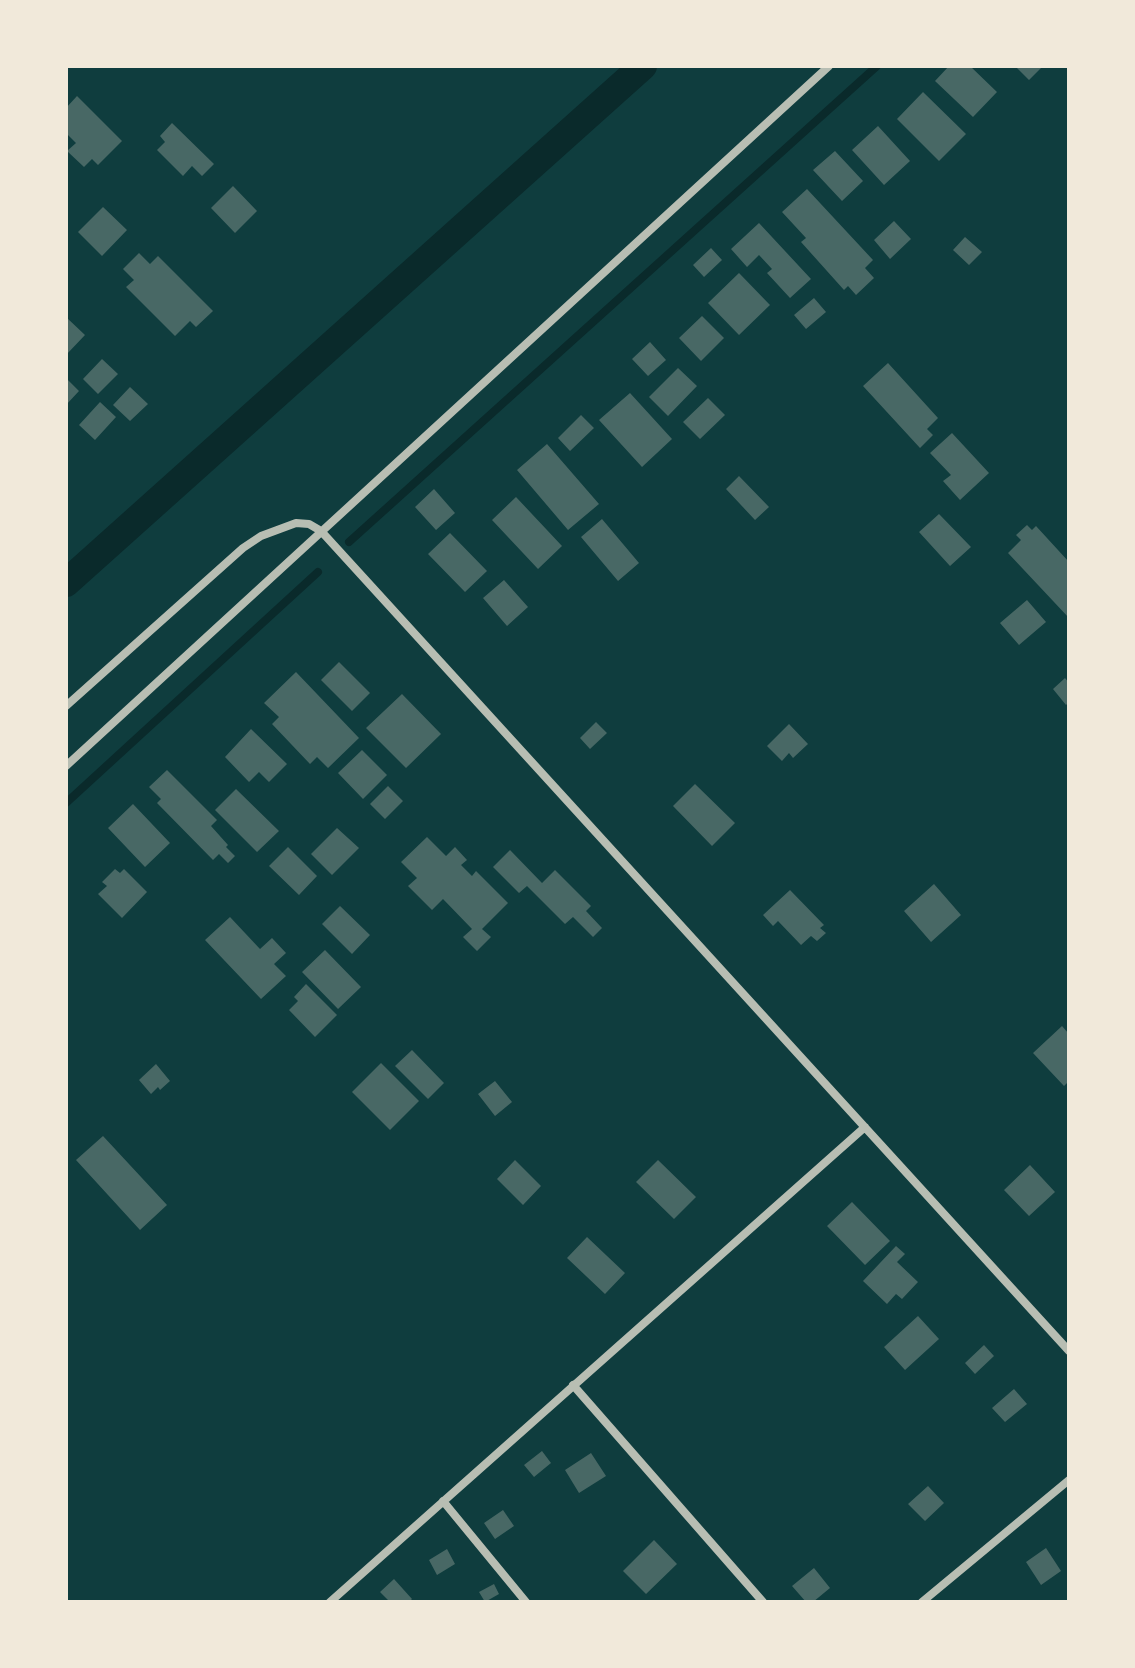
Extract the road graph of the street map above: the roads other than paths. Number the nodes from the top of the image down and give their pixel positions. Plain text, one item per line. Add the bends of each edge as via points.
1 (829, 66) edge
2 (321, 531) junction
3 (66, 706) edge
4 (66, 766) edge
5 (865, 1127) junction
6 (1069, 1351) edge
7 (573, 1385) junction
8 (1069, 1480) edge
9 (443, 1501) junction
10 (330, 1602) edge
11 (526, 1602) edge
12 (763, 1602) edge
13 (922, 1602) edge

1 - 2 street
2 - 3 street via 296,523 243,548
2 - 4 street
2 - 5 street
5 - 6 street
5 - 7 street
7 - 9 street
7 - 12 street
8 - 13 street
9 - 10 street
9 - 11 street

